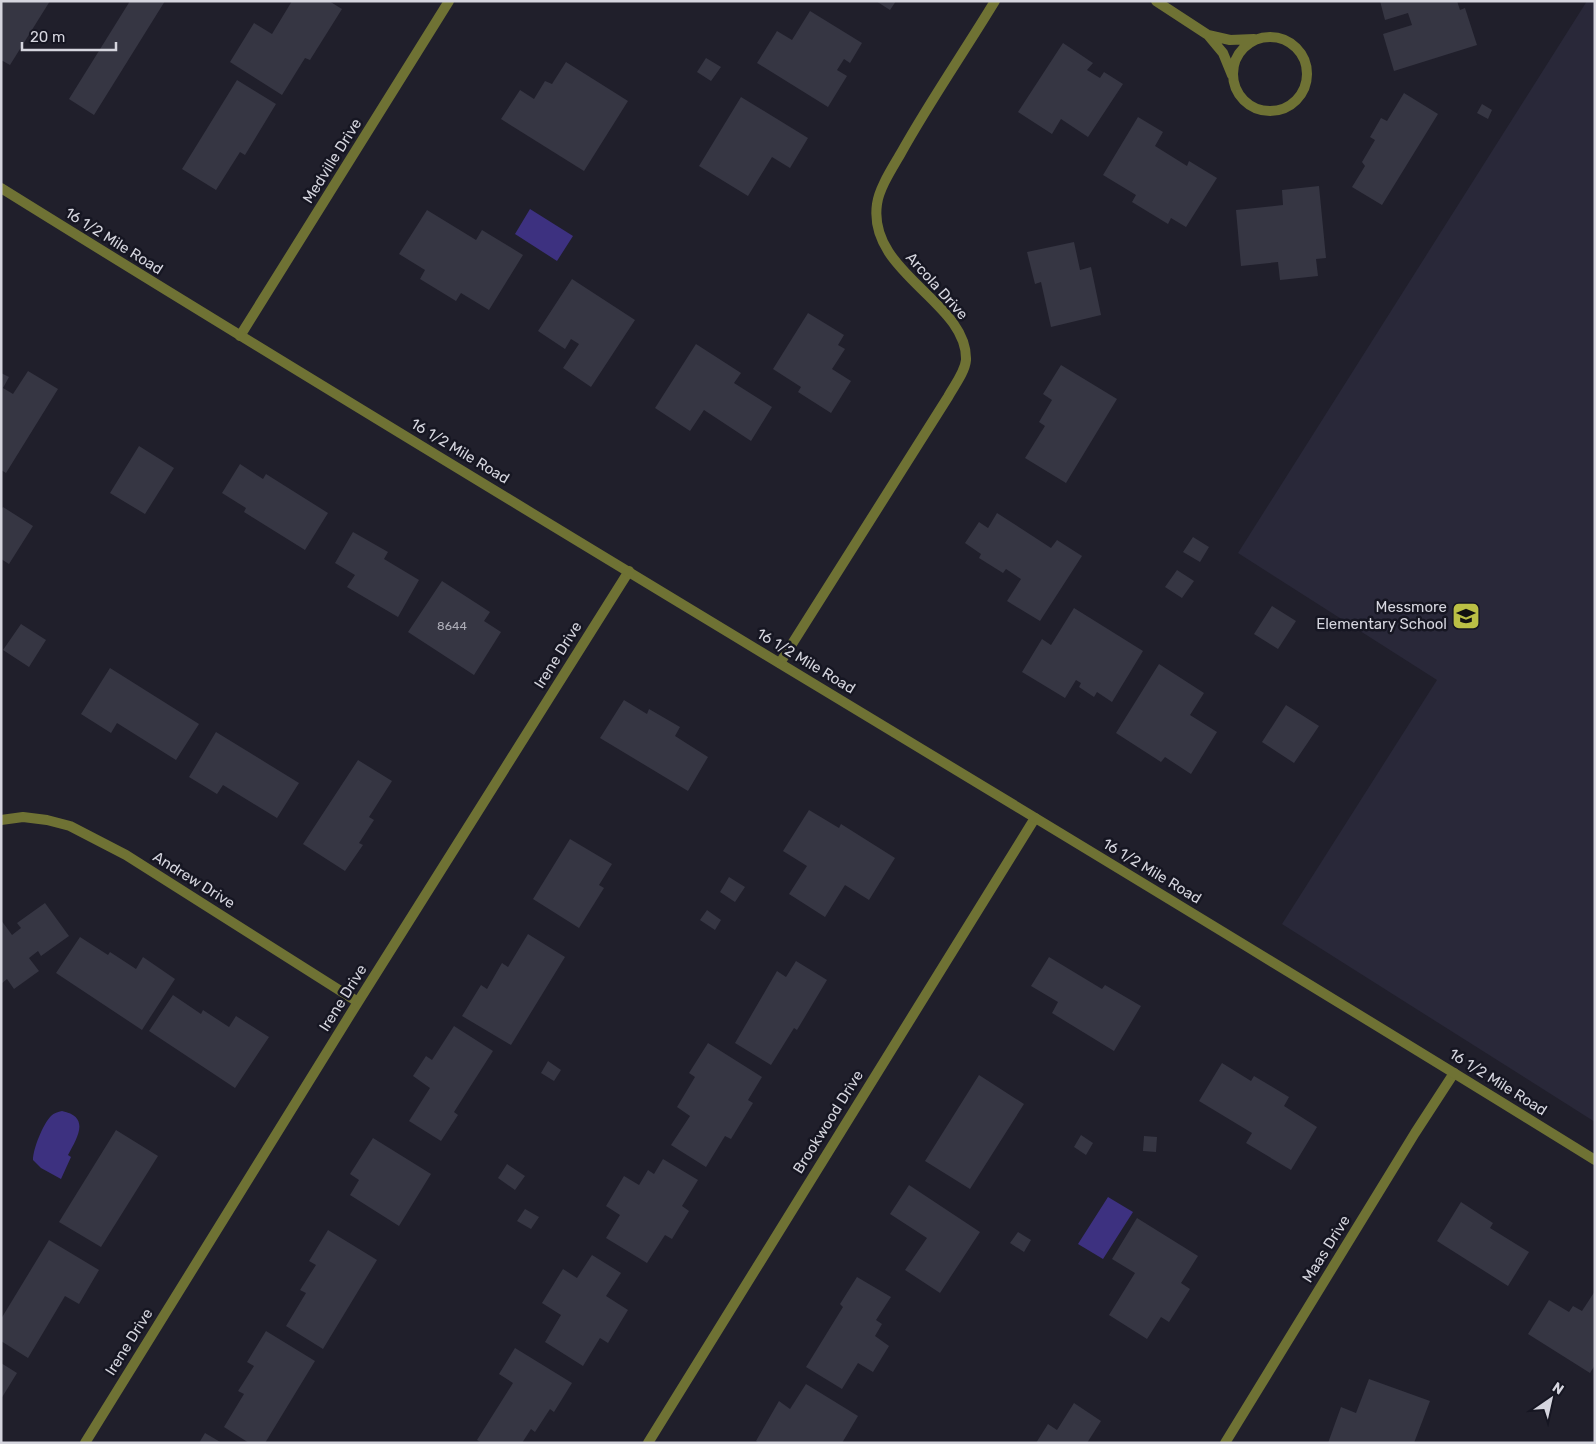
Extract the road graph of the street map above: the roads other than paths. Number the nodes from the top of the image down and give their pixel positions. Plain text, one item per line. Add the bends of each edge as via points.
1 (449, 1) edge
2 (995, 1) edge
3 (1156, 1) edge
4 (1208, 35) junction
5 (1256, 39) junction
6 (1233, 77) junction
7 (2, 189) edge
8 (240, 336) junction
9 (629, 571) junction
10 (780, 663) junction
11 (1035, 818) junction
12 (1, 820) edge
13 (358, 1002) junction
14 (1454, 1072) junction
15 (1595, 1160) edge
16 (84, 1443) edge
17 (648, 1443) edge
18 (1225, 1443) edge

1 - 8 street, Medville Drive
2 - 10 street, Arcola Drive via 911,135 887,178 877,204 877,222 890,256 955,325 965,343 966,362 948,397
3 - 4 street
4 - 5 street via 1230,40
4 - 6 street via 1223,53
5 - 6 street via 1238,54
5 - 6 street via 1280,38 1291,42 1300,51 1308,75 1305,88 1289,106 1276,111 1264,110 1242,99
7 - 8 street, 16 1/2 Mile Road
8 - 9 street, 16 1/2 Mile Road
9 - 10 street, 16 1/2 Mile Road
9 - 13 street, Irene Drive
10 - 11 street, 16 1/2 Mile Road
11 - 14 street, 16 1/2 Mile Road
11 - 17 street, Brookwood Drive
12 - 13 street, Andrew Drive via 23,817 47,820 70,826 118,850
13 - 16 street, Irene Drive
14 - 15 street, 16 1/2 Mile Road
14 - 18 street, Maas Drive

